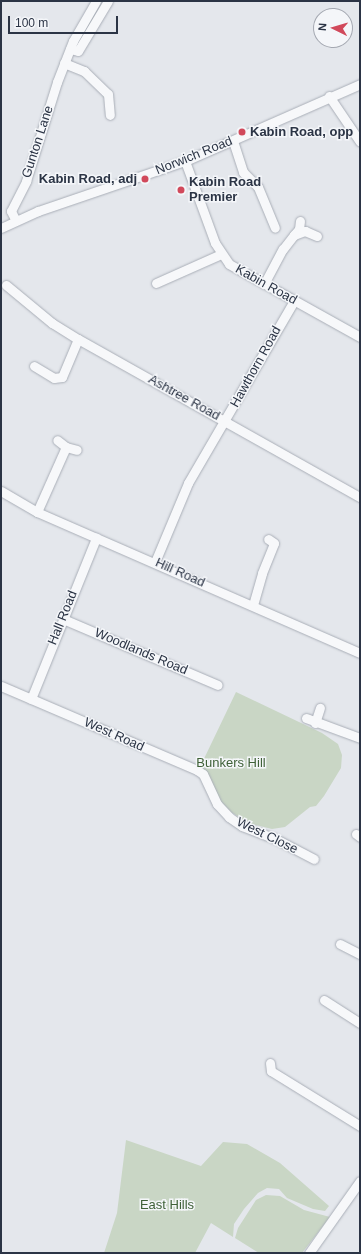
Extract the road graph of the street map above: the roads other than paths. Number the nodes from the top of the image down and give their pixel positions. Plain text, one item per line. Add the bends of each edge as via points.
1 (96, 1) edge
2 (108, 1) edge
3 (70, 49) junction
4 (64, 63) junction
5 (360, 84) edge
6 (328, 96) junction
7 (110, 115) dead end
8 (233, 141) junction
9 (360, 142) edge
10 (185, 160) junction
11 (15, 219) junction
12 (300, 221) dead end
13 (1, 228) edge
14 (274, 228) dead end
15 (294, 235) junction
16 (317, 236) dead end
17 (221, 254) junction
18 (156, 283) dead end
19 (264, 284) junction
20 (6, 285) dead end
21 (294, 301) junction
22 (360, 337) edge
23 (78, 339) junction
24 (34, 366) dead end
25 (226, 421) junction
26 (57, 440) dead end
27 (66, 447) junction
28 (77, 450) dead end
29 (1, 491) edge
30 (360, 497) edge
31 (37, 512) junction
32 (96, 538) junction
33 (268, 539) dead end
34 (155, 562) junction
35 (253, 605) junction
36 (63, 619) junction
37 (359, 655) edge
38 (218, 685) dead end
39 (1, 686) edge
40 (31, 699) junction
41 (320, 708) dead end
42 (306, 718) dead end
43 (315, 723) junction
44 (360, 738) edge
45 (197, 770) joint
46 (314, 859) dead end
47 (340, 944) dead end
48 (360, 954) edge
49 (324, 1000) dead end
50 (360, 1023) edge
51 (270, 1063) dead end
52 (360, 1126) edge
53 (360, 1181) edge
54 (310, 1253) edge

1 - 3 street, Gunton Lane
2 - 3 street via 78,51
3 - 4 street, Gunton Lane
4 - 7 street via 84,71 108,94
4 - 11 street, Gunton Lane via 26,181 11,211
5 - 6 street, Norwich Road
6 - 8 street, Norwich Road
6 - 9 street
8 - 10 street, Norwich Road
8 - 14 street via 242,172 258,187
10 - 11 street, Norwich Road
10 - 17 street, Kabin Road
11 - 13 street, Norwich Road
12 - 15 street via 299,229
15 - 16 street via 305,231
15 - 19 street via 283,249
17 - 18 street
17 - 19 street, Kabin Road via 229,264
19 - 21 street, Kabin Road
20 - 23 street, Ashtree Road via 11,294
21 - 22 street, Kabin Road
21 - 25 street, Hawthorn Road
23 - 24 street via 62,377 54,378
23 - 25 street, Ashtree Road
25 - 30 street, Ashtree Road
25 - 34 street, Hawthorn Road via 188,482
26 - 27 street
27 - 28 street
27 - 31 street
29 - 31 street, Hill Road
31 - 32 street, Hill Road
32 - 34 street, Hill Road
32 - 36 street, Hall Road
33 - 35 street via 274,543
34 - 35 street, Hill Road
35 - 37 street, Hill Road
36 - 38 street, Woodlands Road
36 - 40 street, Hall Road
39 - 40 street, West Road
40 - 45 street, West Road
41 - 43 street
42 - 43 street
43 - 44 street
45 - 46 street, West Close via 203,774 218,804 229,817 242,826 274,838
47 - 48 street via 353,945
49 - 50 street
51 - 52 street via 271,1071
53 - 54 street

